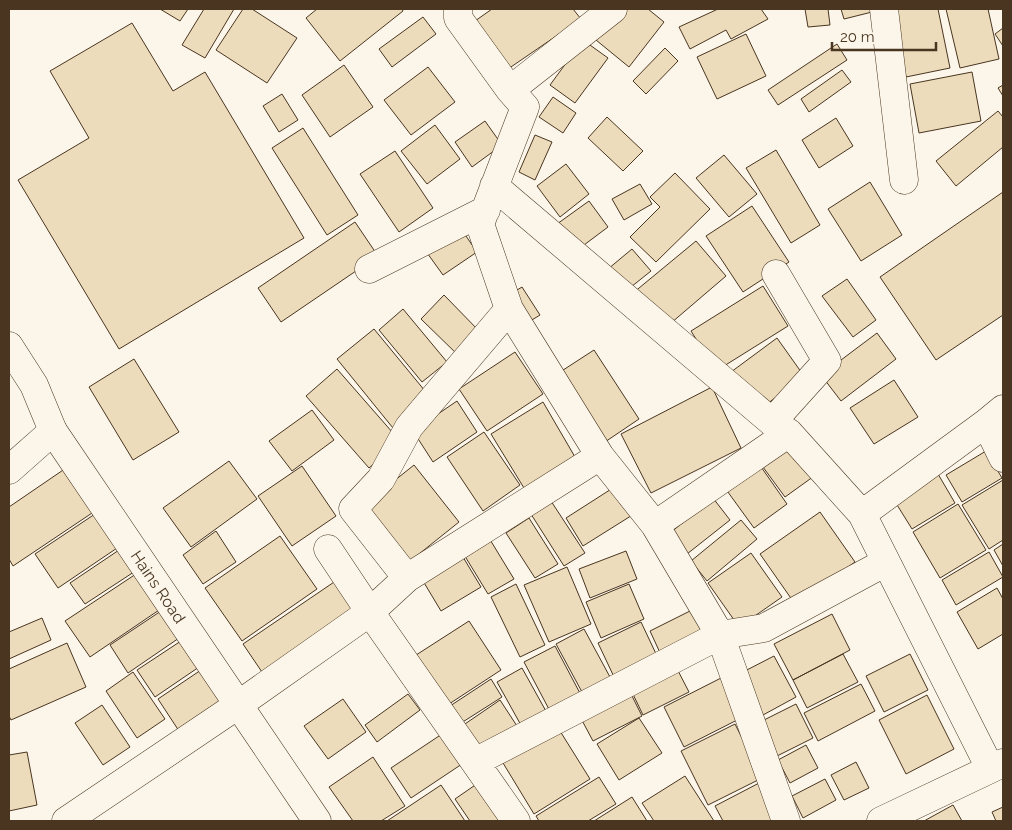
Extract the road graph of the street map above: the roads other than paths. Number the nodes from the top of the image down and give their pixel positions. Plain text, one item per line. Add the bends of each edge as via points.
1 (614, 9) edge
2 (884, 9) edge
3 (458, 11) edge
4 (510, 90) junction
5 (904, 180) dead end
6 (490, 198) junction
7 (369, 269) dead end
8 (776, 274) dead end
9 (509, 309) junction
10 (9, 346) edge
11 (994, 416) edge
12 (781, 428) junction
13 (53, 431) junction
14 (600, 456) junction
15 (1003, 458) edge
16 (9, 470) edge
17 (862, 514) junction
18 (655, 525) junction
19 (328, 549) dead end
20 (886, 562) junction
21 (407, 578) junction
22 (370, 612) junction
23 (720, 635) junction
24 (238, 705) junction
25 (475, 762) junction
26 (997, 766) edge
27 (66, 821) edge
28 (317, 821) edge
29 (516, 821) edge
30 (786, 821) edge
31 (881, 821) edge

1 - 4 street
2 - 5 street
3 - 4 street
4 - 6 street via 525,107
6 - 7 street
6 - 9 street via 480,224
6 - 12 street
8 - 12 street via 827,361
9 - 14 street
9 - 21 street via 409,427 381,479 353,509
10 - 13 street, Hains Road via 34,385
11 - 15 street
11 - 17 street
12 - 17 street
12 - 18 street
13 - 16 street
13 - 24 street, Hains Road
14 - 18 street
14 - 21 street
17 - 20 street
18 - 23 street
19 - 22 street
20 - 23 street via 764,628
20 - 26 street
21 - 22 street
22 - 24 street
22 - 25 street
23 - 25 street
23 - 30 street
24 - 27 street
24 - 28 street, Hains Road
25 - 29 street
26 - 31 street

